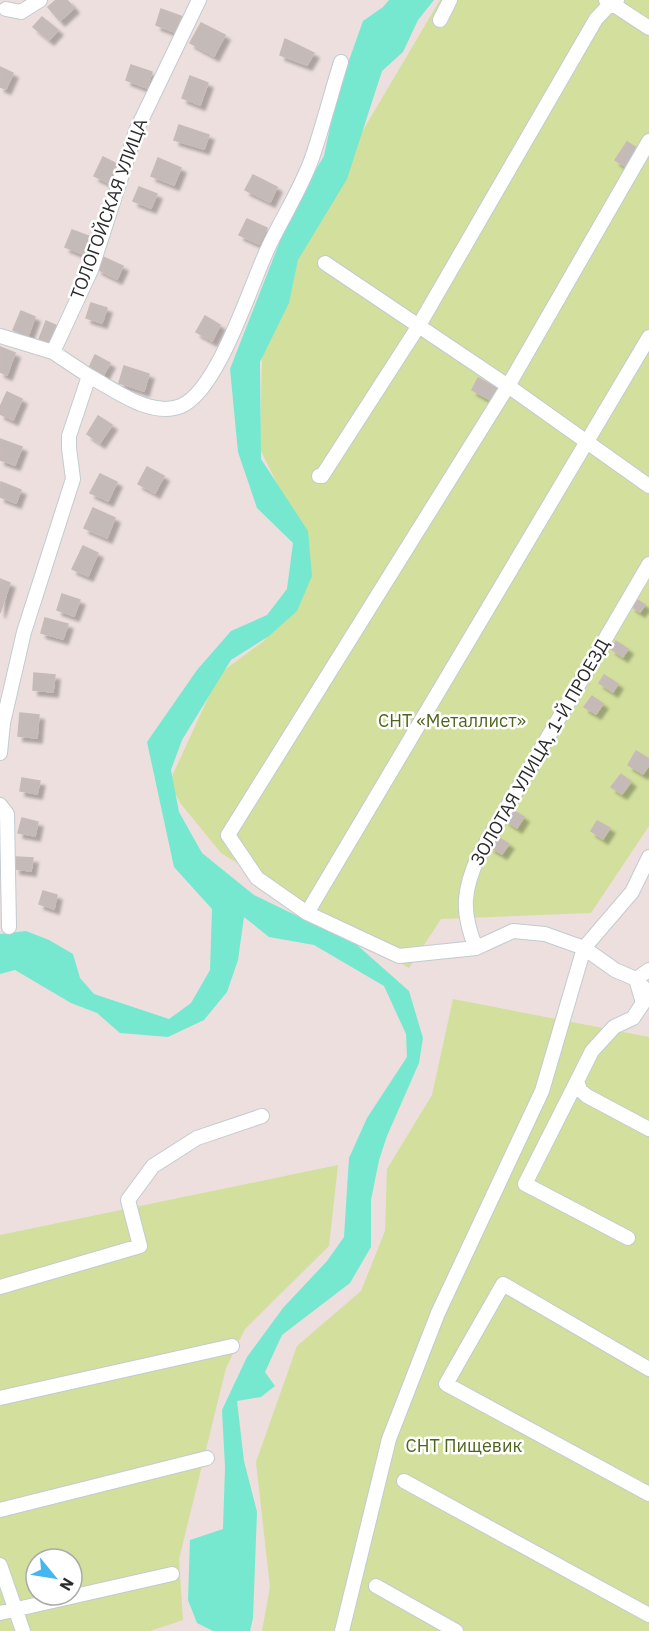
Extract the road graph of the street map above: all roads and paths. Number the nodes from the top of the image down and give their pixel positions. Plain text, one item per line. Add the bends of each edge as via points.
1 (40, 0) edge
2 (199, 0) edge
3 (450, 0) edge
4 (611, 1) edge
5 (3, 8) edge
6 (440, 20) dead end
7 (649, 28) edge
8 (341, 62) dead end
9 (649, 141) edge
10 (325, 263) dead end
11 (418, 327) junction
12 (0, 336) edge
13 (649, 337) edge
14 (53, 352) junction
15 (89, 376) junction
16 (508, 386) junction
17 (585, 442) junction
18 (319, 476) dead end
19 (649, 486) edge
20 (649, 564) edge
21 (0, 753) edge
22 (0, 805) edge
23 (649, 857) edge
24 (307, 913) junction
25 (9, 927) dead end
26 (476, 948) junction
27 (584, 948) junction
28 (649, 970) edge
29 (636, 979) junction
30 (649, 994) edge
31 (577, 1081) junction
32 (262, 1116) dead end
33 (649, 1129) edge
34 (628, 1238) dead end
35 (0, 1287) edge
36 (232, 1346) dead end
37 (649, 1369) edge
38 (0, 1398) edge
39 (207, 1458) dead end
40 (404, 1481) dead end
41 (649, 1494) edge
42 (0, 1509) edge
43 (0, 1565) edge
44 (172, 1574) dead end
45 (376, 1586) dead end
46 (14, 1609) junction
47 (0, 1613) edge
48 (649, 1616) edge
49 (23, 1631) edge
50 (342, 1631) edge
51 (456, 1631) edge

1 - 5 street via 21,12
2 - 14 street, ТОЛОГОЙСКАЯ УЛИЦА via 136,131 91,270
3 - 6 street
4 - 7 street
4 - 11 street via 596,19
8 - 15 street via 311,160 267,249 236,328 207,381 184,405 167,410 153,408
9 - 16 street
10 - 11 street
11 - 16 street
11 - 18 street
12 - 14 street
13 - 17 street
14 - 15 street
15 - 21 street via 69,436 73,479 24,632
16 - 17 street
16 - 24 street via 228,835 257,878
17 - 19 street
17 - 24 street
20 - 26 street, ЗОЛОТАЯ УЛИЦА, 1-Й ПРОЕЗД via 469,876 466,916
22 - 25 street via 7,814
23 - 27 street via 632,892
24 - 26 street via 399,956
26 - 27 street via 513,932 545,934
27 - 29 street via 615,970
27 - 50 street via 542,1090 438,1313 389,1439
28 - 29 street
29 - 30 street
29 - 31 street via 644,1003 633,1018 614,1028 592,1051
31 - 33 street via 587,1096
31 - 34 street via 525,1184
32 - 35 street via 197,1138 153,1166 128,1200 140,1246
36 - 38 street
37 - 41 street via 503,1284 446,1384
39 - 42 street
40 - 48 street
43 - 46 street
44 - 46 street
45 - 51 street
46 - 47 street
46 - 49 street

